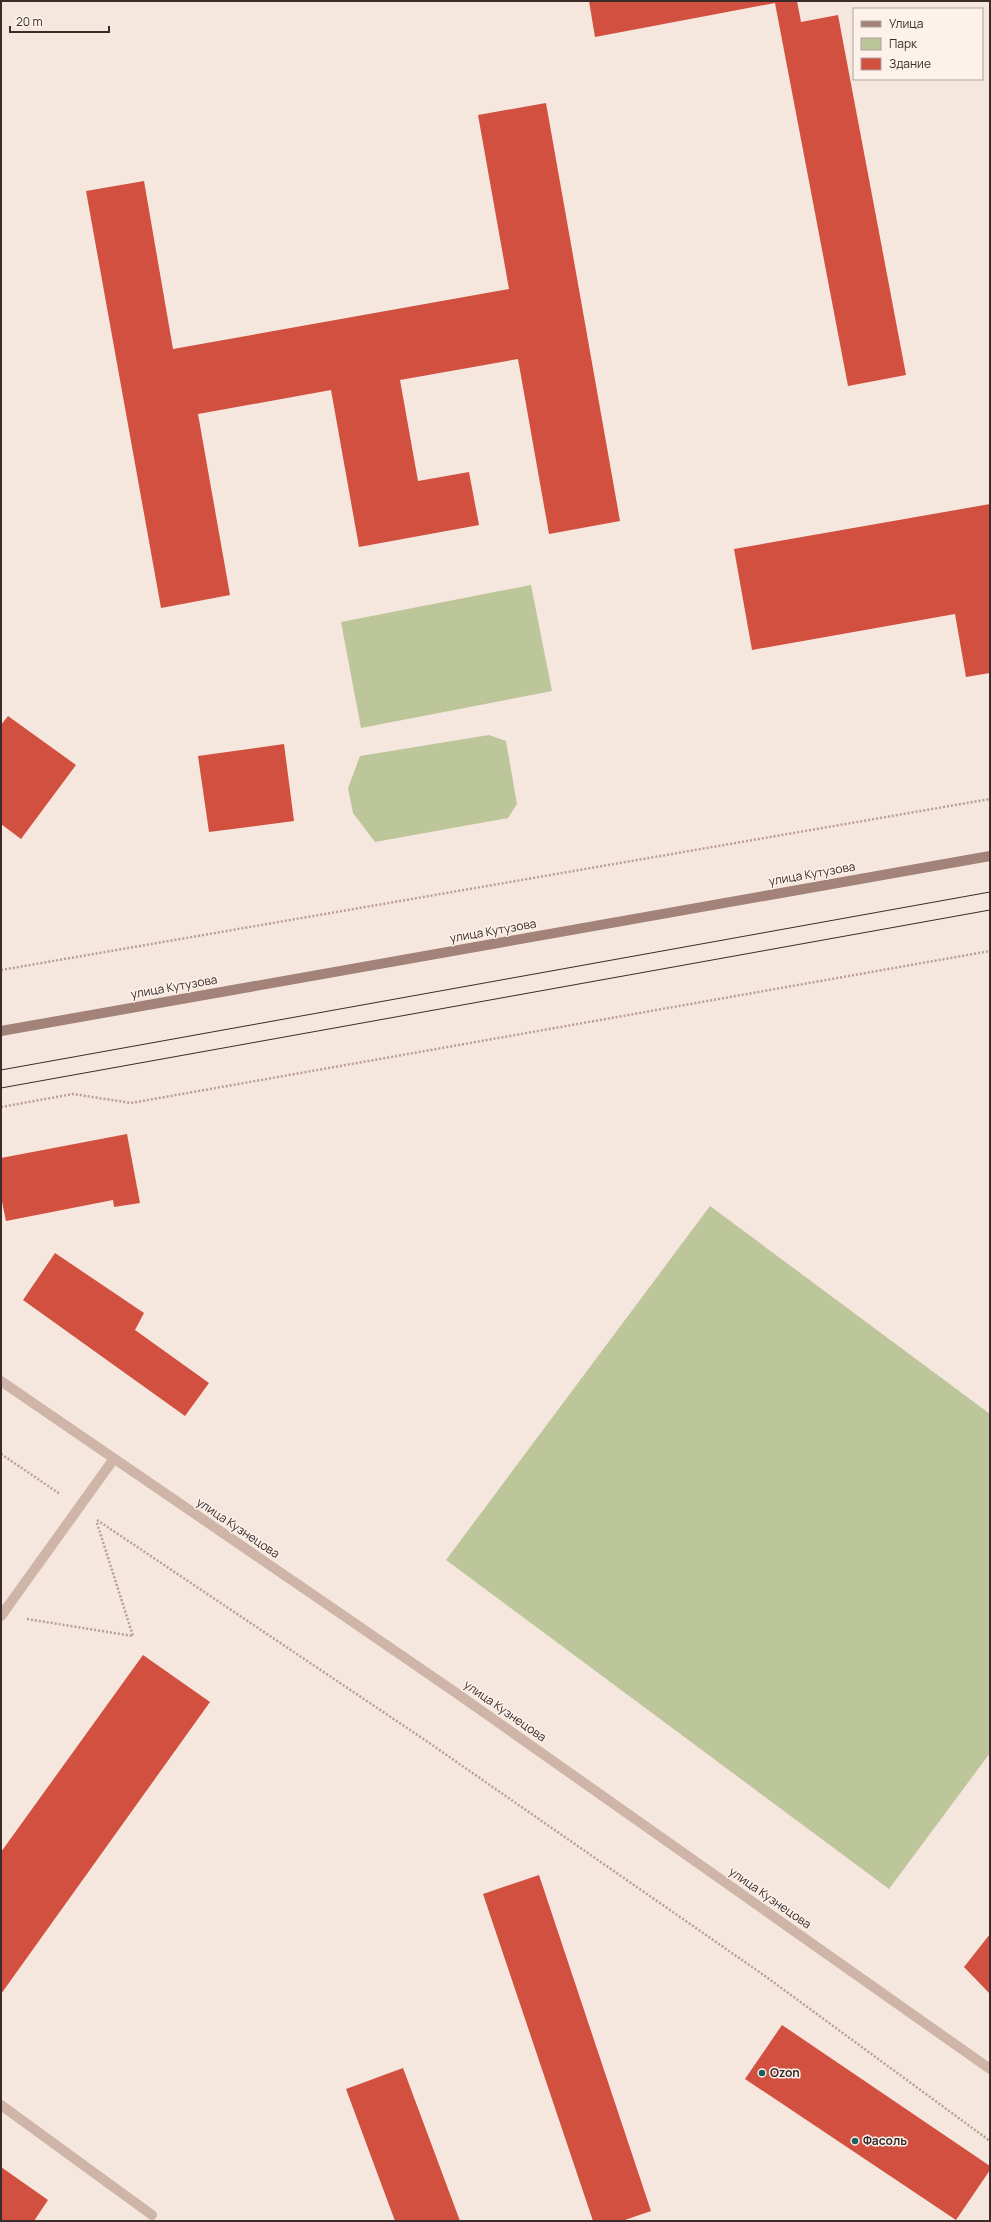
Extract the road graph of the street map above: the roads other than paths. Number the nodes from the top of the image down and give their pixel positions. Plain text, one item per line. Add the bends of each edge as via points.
1 (990, 856) edge
2 (1, 1031) edge
3 (1, 1381) edge
4 (113, 1460) junction
5 (1, 1616) edge
6 (990, 2069) edge
7 (1, 2105) edge
8 (152, 2216) dead end

1 - 2 main road, улица Кутузова
3 - 4 street, улица Кузнецова
4 - 5 street
4 - 6 street, улица Кузнецова via 455,1692
7 - 8 street

